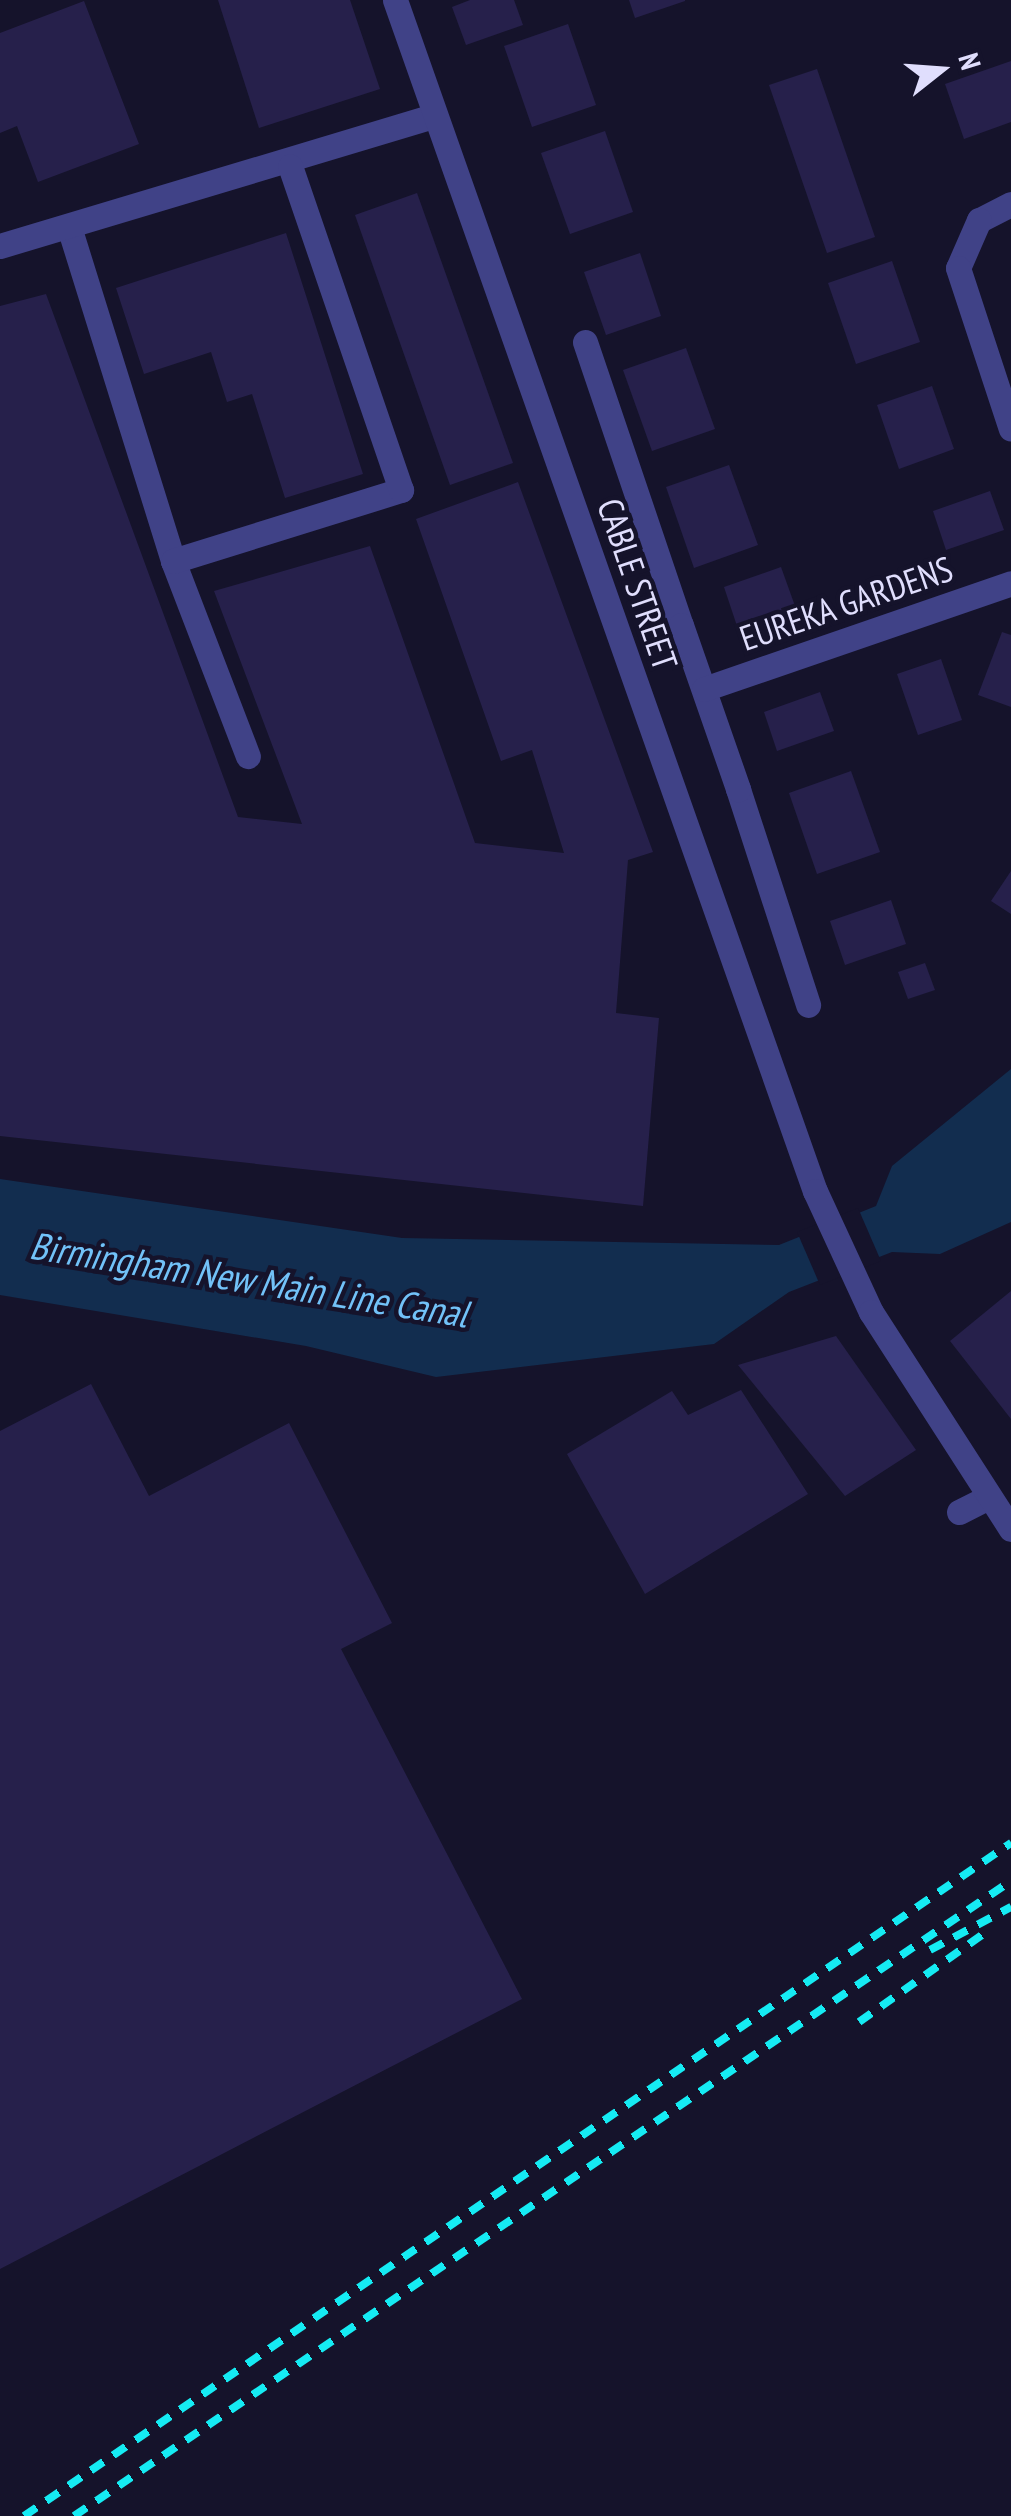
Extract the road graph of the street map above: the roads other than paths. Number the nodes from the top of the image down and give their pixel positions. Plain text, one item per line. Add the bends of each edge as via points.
1 (394, 0) edge
2 (434, 116) junction
3 (290, 166) junction
4 (1011, 204) edge
5 (70, 230) junction
6 (0, 246) edge
7 (586, 342) dead end
8 (1011, 429) edge
9 (174, 561) junction
10 (1011, 583) edge
11 (704, 690) junction
12 (248, 756) dead end
13 (808, 1006) dead end
14 (988, 1496) junction
15 (958, 1512) dead end
16 (1011, 1529) edge

1 - 2 street, CABLE STREET
2 - 3 street
2 - 14 street, CABLE STREET via 814,1190 871,1312
3 - 5 street
3 - 9 street via 400,490
4 - 8 street via 979,220 958,268
5 - 6 street
5 - 9 street
7 - 11 street, EUREKA GARDENS
9 - 12 street
10 - 11 street, EUREKA GARDENS
11 - 13 street, EUREKA GARDENS
14 - 15 street
14 - 16 street

